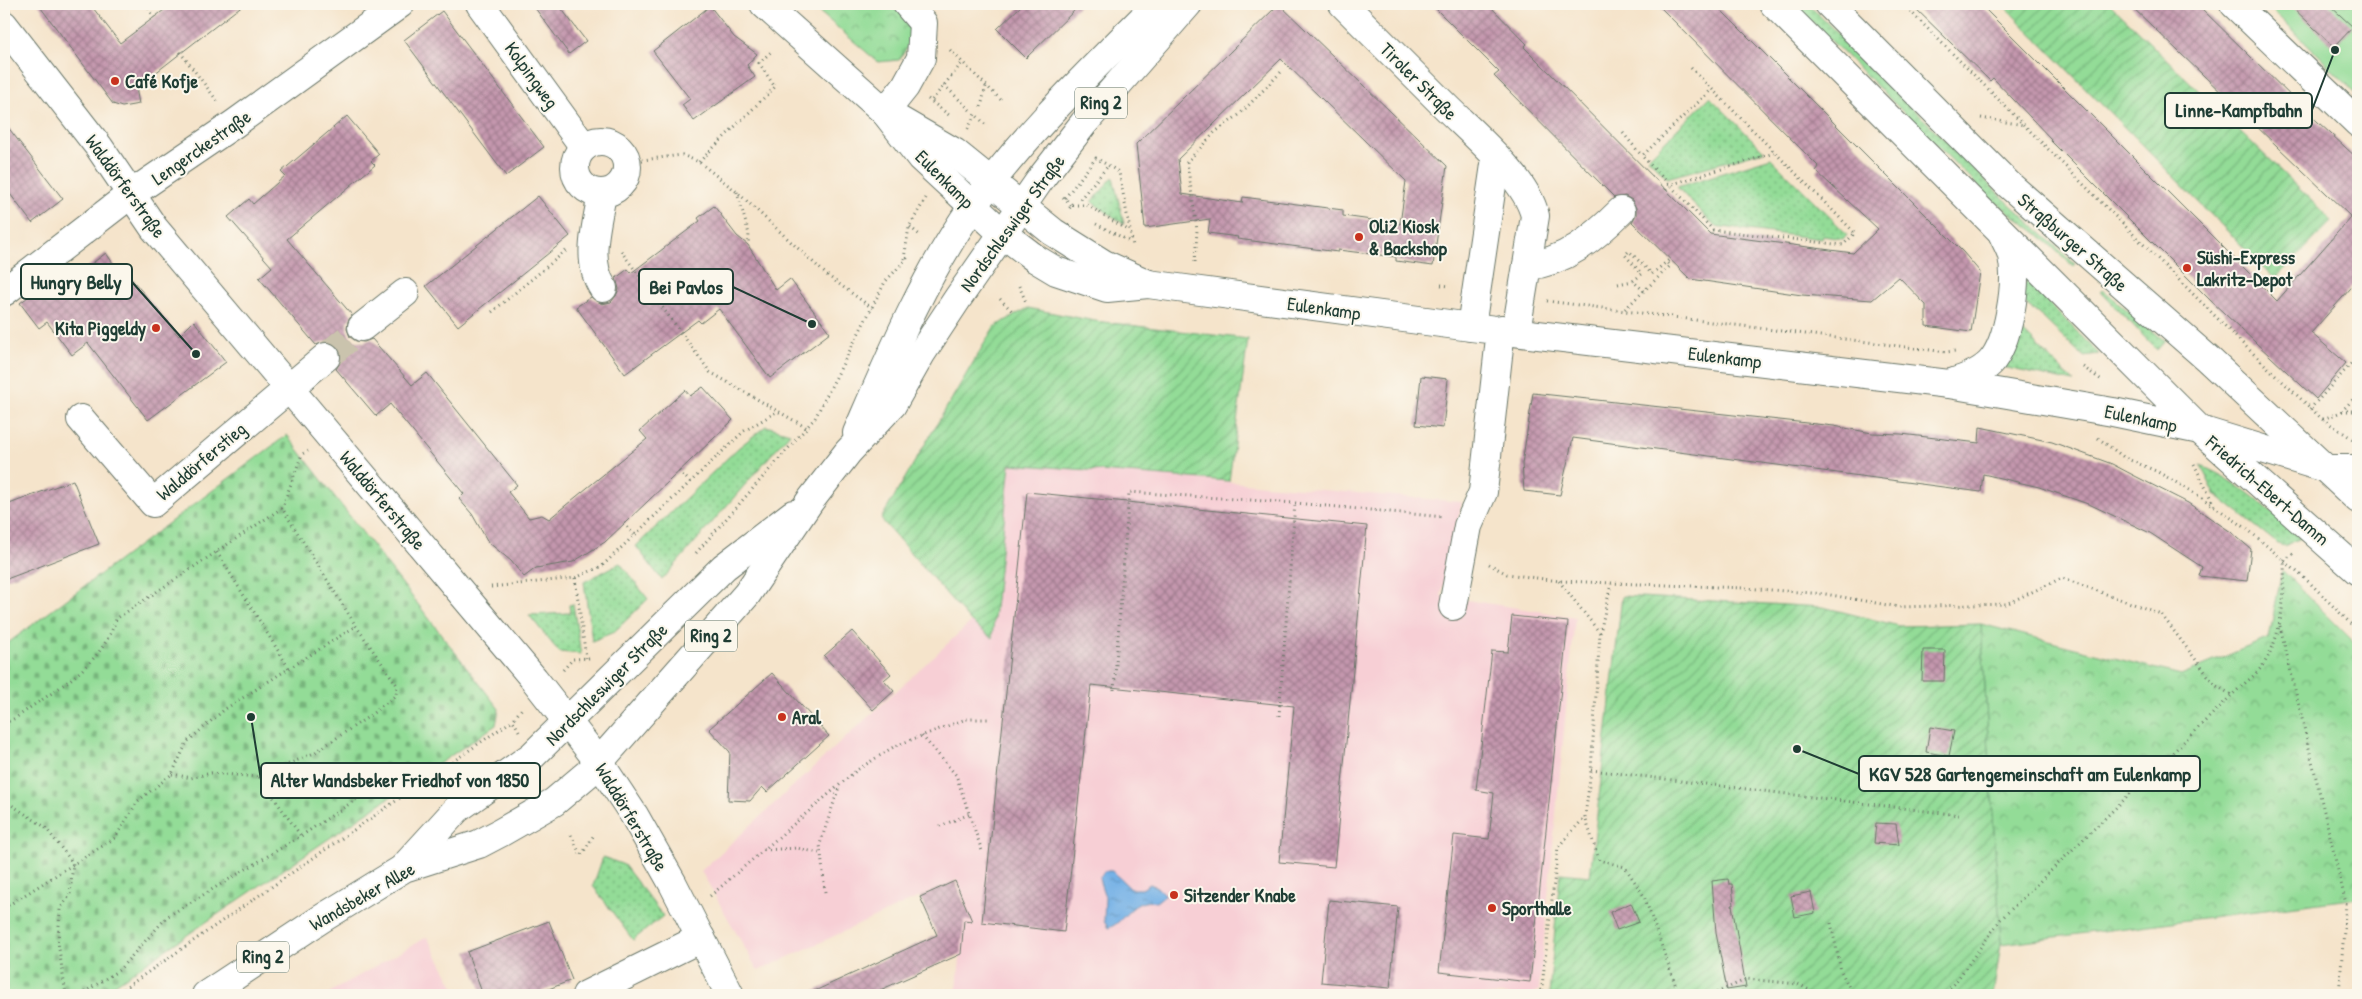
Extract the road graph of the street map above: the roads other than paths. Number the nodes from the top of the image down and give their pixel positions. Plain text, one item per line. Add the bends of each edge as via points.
1 (400, 4) edge
2 (480, 4) edge
3 (764, 4) edge
4 (1157, 4) edge
5 (1188, 4) edge
6 (1343, 4) edge
7 (1774, 4) edge
8 (1829, 4) edge
9 (2234, 4) edge
10 (915, 13) edge
11 (4, 24) edge
12 (885, 112) junction
13 (2358, 123) edge
14 (584, 147) junction
15 (1496, 158) junction
16 (991, 182) junction
17 (132, 194) junction
18 (602, 194) junction
19 (973, 207) junction
20 (1021, 208) junction
21 (1621, 212) dead end
22 (1002, 233) junction
23 (2003, 235) junction
24 (1527, 266) junction
25 (1148, 284) junction
26 (603, 288) dead end
27 (4, 292) edge
28 (405, 293) dead end
29 (1470, 327) junction
30 (362, 328) tunnel mouth
31 (1509, 330) junction
32 (326, 357) tunnel mouth
33 (1949, 384) junction
34 (288, 388) junction
35 (82, 419) dead end
36 (2200, 430) junction
37 (848, 452) junction
38 (2328, 469) junction
39 (2358, 469) edge
40 (2358, 499) edge
41 (810, 501) junction
42 (2358, 571) edge
43 (1453, 606) dead end
44 (568, 721) junction
45 (599, 762) junction
46 (404, 868) junction
47 (701, 938) junction
48 (206, 995) edge
49 (586, 995) edge
50 (730, 995) edge

1 - 17 street, Lengerckestraße
2 - 14 street, Kolpingweg
3 - 12 street, Eulenkamp
4 - 16 street, Nordschleswiger Straße / Ring 2 via 1032,132
5 - 20 street, Nordschleswiger Straße / Ring 2 via 1084,123
6 - 15 street, Tiroler Straße
7 - 23 street
8 - 38 street, Straßburger Straße via 2008,184
9 - 13 street
10 - 12 street via 921,58 906,87
11 - 17 street, Walddörferstraße
12 - 16 street, Eulenkamp via 954,152
12 - 19 street, Eulenkamp via 921,158
14 - 18 street via 575,160 576,177 586,190
14 - 18 street via 601,141 610,142 624,154 627,171 618,187
15 - 24 street, Tiroler Straße via 1524,188 1533,207 1535,216
15 - 29 street
16 - 19 street, Nordschleswiger Straße / Ring 2
16 - 20 street, Eulenkamp
17 - 27 street, Lengerckestraße
17 - 34 street, Walddörferstraße via 154,228
18 - 26 street via 593,268
19 - 22 street, Eulenkamp
19 - 37 street, Nordschleswiger Straße / Ring 2 via 943,253 902,330
20 - 22 street, Nordschleswiger Straße / Ring 2
20 - 25 street, Eulenkamp via 1080,250
21 - 24 street via 1569,253 1541,265
22 - 25 street, Eulenkamp via 1056,271 1107,288
22 - 37 street, Nordschleswiger Straße / Ring 2 via 892,405
23 - 33 street, Eulenkamp via 2013,262 2006,336 1989,364
23 - 36 street
24 - 31 street, Tiroler Straße
25 - 29 street, Eulenkamp
28 - 30 street
29 - 31 street, Eulenkamp
31 - 33 street, Eulenkamp
31 - 43 street via 1483,492 1468,526
32 - 34 street
33 - 36 street, Eulenkamp
34 - 35 street, Walddörferstieg via 153,503
34 - 44 street, Walddörferstraße
36 - 38 street, Eulenkamp
36 - 42 street, Friedrich-Ebert-Damm
37 - 41 street, Nordschleswiger Straße / Ring 2
38 - 39 street, Eulenkamp
38 - 40 street
41 - 44 street, Nordschleswiger Straße / Ring 2 via 724,566
41 - 45 street, Nordschleswiger Straße / Ring 2 via 747,594
44 - 45 street, Walddörferstraße
44 - 46 street, Nordschleswiger Straße / Ring 2 via 532,756 457,809
45 - 46 street, Wandsbeker Allee / Ring 2 via 554,802 500,833 479,844
45 - 47 street, Walddörferstraße via 634,816
46 - 48 street, Wandsbeker Allee / Ring 2
47 - 49 street
47 - 50 street, Walddörferstraße

